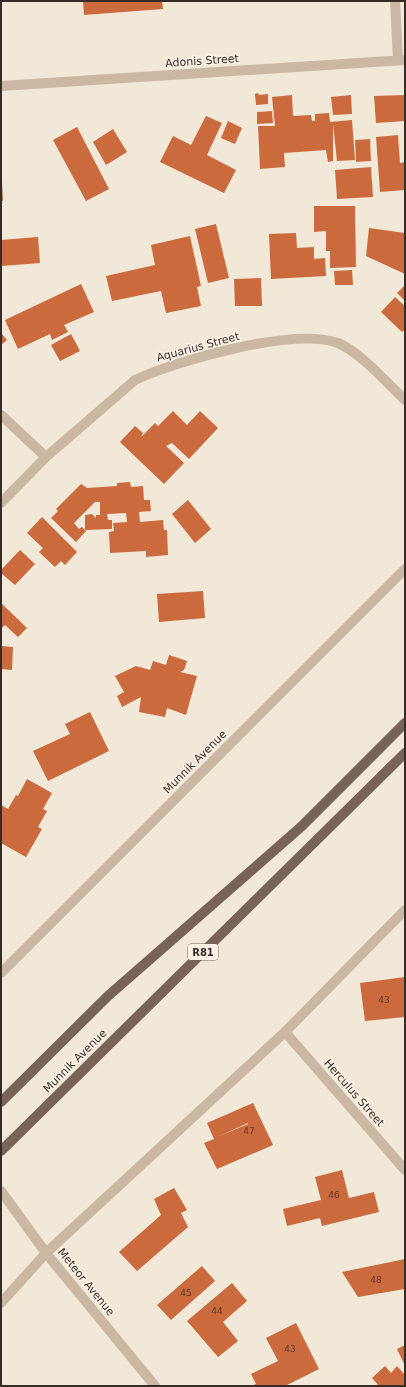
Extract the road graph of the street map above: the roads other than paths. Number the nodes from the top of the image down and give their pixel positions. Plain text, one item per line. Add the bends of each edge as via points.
1 (395, 1) edge
2 (402, 60) edge
3 (1, 86) edge
4 (405, 400) edge
5 (1, 415) edge
6 (46, 457) junction
7 (1, 503) edge
8 (405, 569) edge
9 (405, 723) edge
10 (405, 752) edge
11 (405, 910) edge
12 (1, 973) edge
13 (285, 1032) junction
14 (1, 1102) edge
15 (1, 1151) edge
16 (405, 1170) edge
17 (1, 1191) edge
18 (46, 1253) junction
19 (1, 1303) edge
20 (155, 1386) edge

1 - 2 street
2 - 3 street, Adonis Street
4 - 6 street, Aquarius Street via 354,352 321,339 284,339 197,358 135,380
5 - 6 street
6 - 7 street, Aquarius Street
8 - 12 street, Munnik Avenue
9 - 14 main road, Munnik Avenue / R81 via 302,826 108,996
10 - 15 main road, Munnik Avenue / R81
11 - 13 street
13 - 16 street, Herculus Street
13 - 18 street
17 - 18 street, Meteor Avenue
18 - 19 street
18 - 20 street, Meteor Avenue

